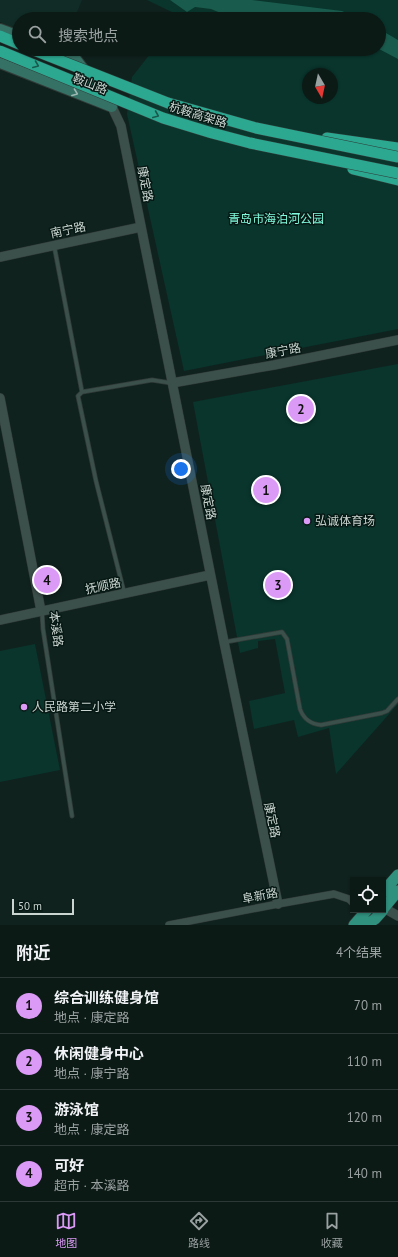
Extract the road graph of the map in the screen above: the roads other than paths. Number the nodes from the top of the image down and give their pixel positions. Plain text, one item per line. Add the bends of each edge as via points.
1 (0, 29) edge
2 (12, 33) edge
3 (0, 36) edge
4 (12, 41) edge
5 (0, 51) edge
6 (12, 56) edge
7 (12, 56) edge
8 (49, 56) edge
9 (67, 56) edge
10 (0, 63) edge
11 (112, 107) junction
12 (256, 128) junction
13 (250, 143) junction
14 (398, 148) edge
15 (398, 157) edge
16 (398, 173) edge
17 (398, 180) edge
18 (141, 227) junction
19 (54, 246) junction
20 (0, 257) edge
21 (398, 340) edge
22 (172, 383) junction
23 (82, 392) junction
24 (0, 398) edge
25 (210, 575) junction
26 (124, 594) junction
27 (42, 611) junction
28 (0, 620) edge
29 (224, 642) junction
30 (398, 699) edge
31 (72, 816) dead end
32 (398, 875) edge
33 (386, 889) edge
34 (398, 891) edge
35 (350, 900) edge
36 (278, 904) junction
37 (386, 905) edge
38 (386, 910) edge
39 (398, 916) edge
40 (367, 917) edge
41 (169, 925) edge
42 (354, 925) edge

1 - 2 main road
3 - 4 highway
5 -> 6 highway, 杭鞍高架路, bridge
7 -> 13 highway, 杭鞍高架路, bridge via 164,118
8 - 12 highway, 杭鞍高架路, bridge via 168,103
9 - 11 main road, 鞍山路 via 76,60
10 -> 11 main road, 鞍山路
11 - 18 street, 康定路 via 121,126
12 - 14 highway, bridge
12 - 15 highway, 杭鞍高架路, bridge
13 - 16 highway, 杭鞍高架路, bridge
13 - 17 highway, bridge
18 - 19 street, 南宁路
18 - 22 street, 康定路
19 - 20 street, 南宁路
19 - 23 lane
21 - 22 street, 康宁路
22 - 23 lane via 152,380
22 - 25 street, 康定路
23 - 26 lane via 78,396
24 - 27 street, 本溪路
25 - 26 street, 抚顺路
25 - 29 street, 康定路
26 - 27 street, 抚顺路
27 - 28 street, 抚顺路
27 - 31 lane, 本溪路
29 - 30 lane via 282,632 287,639 300,710 306,720 315,724 382,713
29 - 36 street, 康定路
32 - 33 main road
34 - 37 main road
35 - 36 street, 阜新路 via 334,894
36 - 41 street, 阜新路
38 - 39 street
40 - 42 main road

